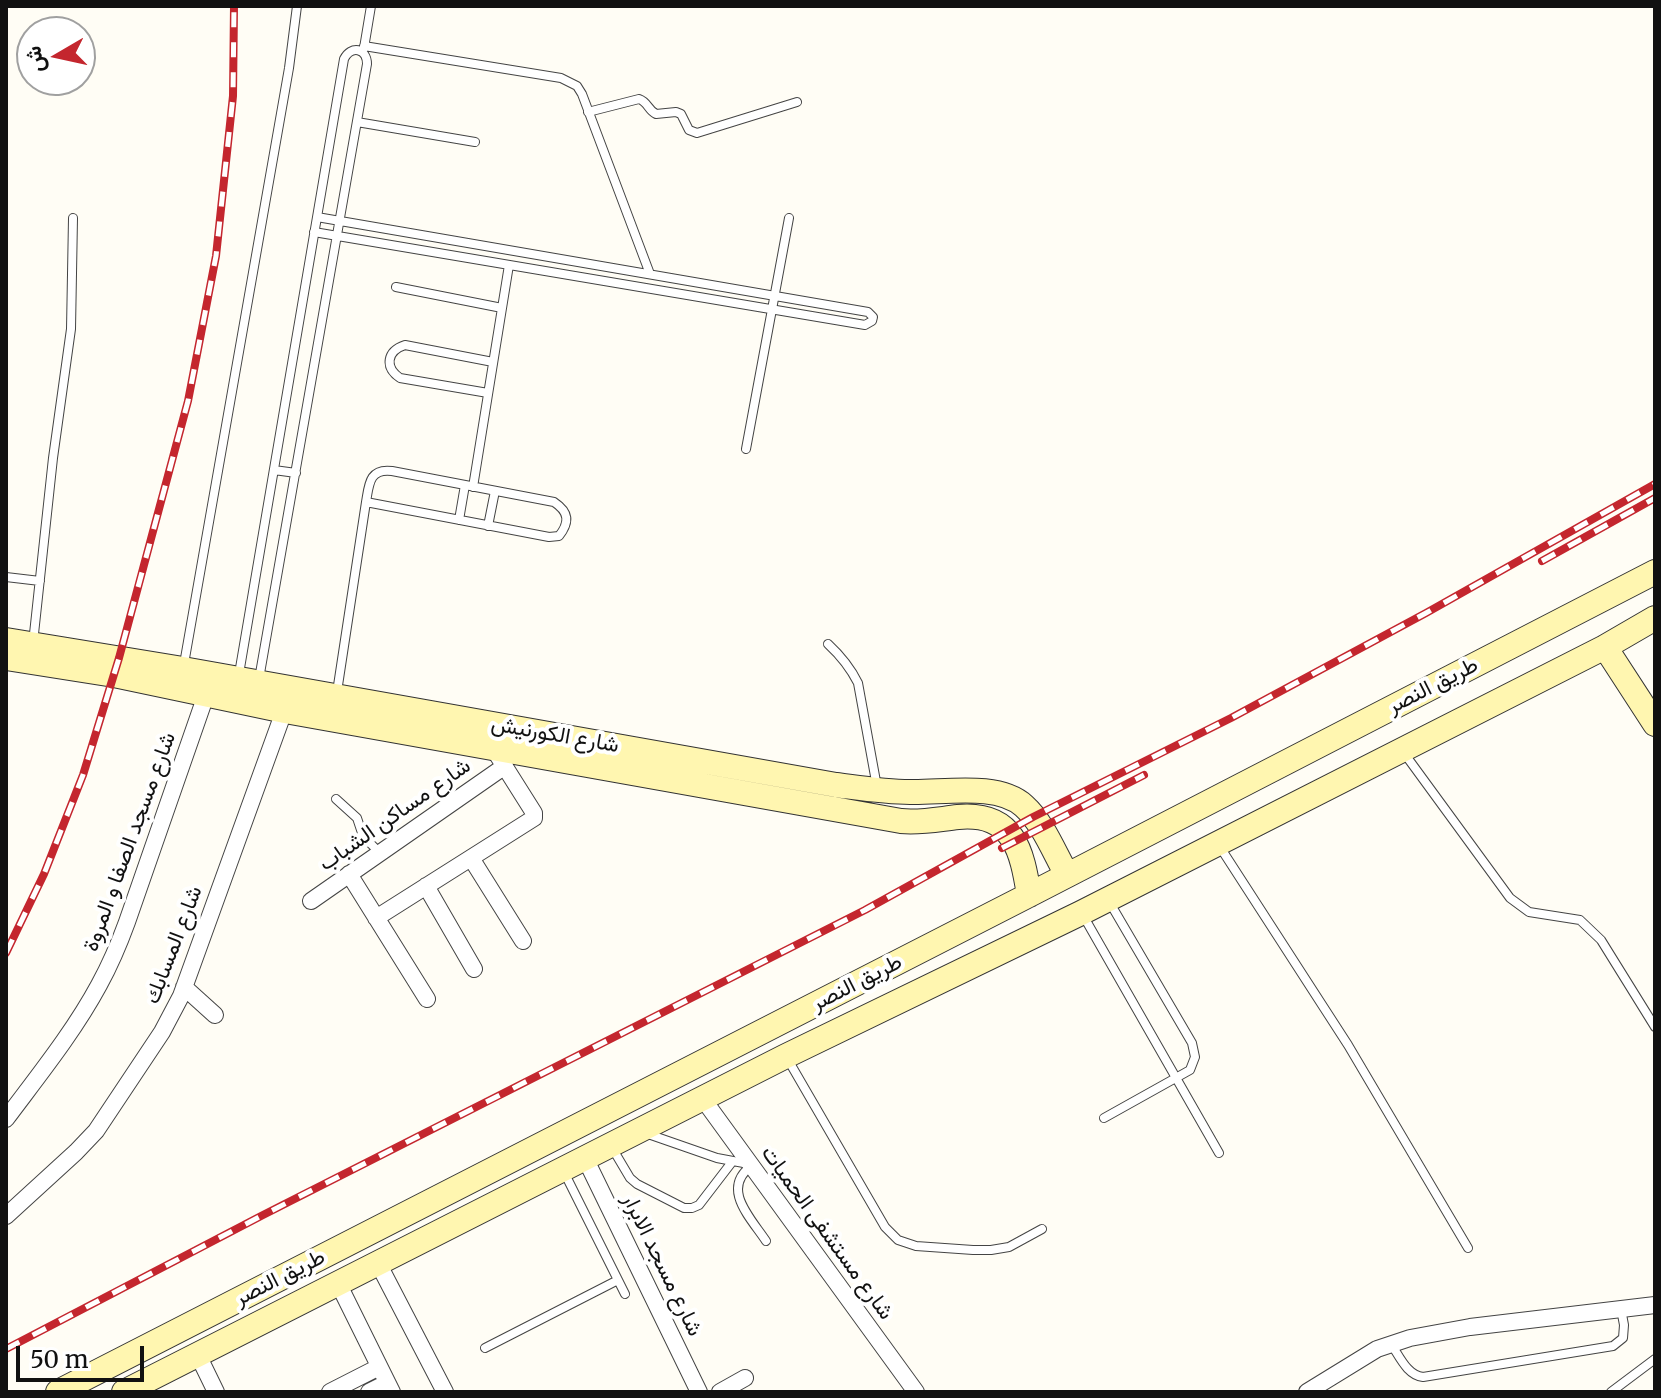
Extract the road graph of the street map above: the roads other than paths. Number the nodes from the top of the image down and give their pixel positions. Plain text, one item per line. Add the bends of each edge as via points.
1 (297, 6) edge
2 (371, 6) edge
3 (364, 49) junction
4 (797, 102) dead end
5 (588, 112) junction
6 (357, 122) junction
7 (475, 142) dead end
8 (317, 217) junction
9 (73, 218) dead end
10 (789, 218) dead end
11 (340, 221) junction
12 (314, 232) junction
13 (337, 236) junction
14 (509, 250) junction
15 (507, 265) junction
16 (635, 272) junction
17 (650, 274) junction
18 (633, 286) junction
19 (396, 287) dead end
20 (774, 296) junction
21 (502, 308) junction
22 (772, 309) junction
23 (493, 362) junction
24 (488, 393) junction
25 (746, 449) dead end
26 (274, 470) junction
27 (296, 473) junction
28 (469, 486) junction
29 (495, 491) junction
30 (366, 502) junction
31 (459, 520) junction
32 (488, 526) junction
33 (1655, 572) edge
34 (6, 577) edge
35 (40, 581) junction
36 (254, 586) junction
37 (275, 590) junction
38 (1655, 618) edge
39 (6, 640) edge
40 (828, 644) dead end
41 (1605, 647) junction
42 (32, 653) junction
43 (6, 658) edge
44 (183, 669) junction
45 (248, 681) junction
46 (206, 695) junction
47 (336, 697) junction
48 (288, 700) junction
49 (1655, 724) edge
50 (1402, 749) junction
51 (499, 757) junction
52 (878, 790) junction
53 (336, 799) dead end
54 (872, 815) junction
55 (1218, 844) junction
56 (380, 853) junction
57 (471, 858) junction
58 (349, 874) junction
59 (1067, 875) junction
60 (426, 886) junction
61 (1029, 895) junction
62 (1108, 899) junction
63 (311, 901) dead end
64 (1081, 913) junction
65 (376, 918) junction
66 (523, 941) dead end
67 (474, 969) dead end
68 (184, 987) junction
69 (427, 999) dead end
70 (215, 1015) dead end
71 (1655, 1027) edge
72 (786, 1056) junction
73 (1176, 1078) junction
74 (703, 1099) junction
75 (1104, 1118) dead end
76 (6, 1119) edge
77 (639, 1131) junction
78 (610, 1145) junction
79 (1219, 1153) dead end
80 (585, 1158) junction
81 (732, 1162) junction
82 (750, 1165) junction
83 (563, 1169) junction
84 (6, 1216) edge
85 (1042, 1229) dead end
86 (766, 1241) dead end
87 (1468, 1248) dead end
88 (378, 1263) junction
89 (618, 1280) junction
90 (338, 1283) junction
91 (625, 1294) dead end
92 (1655, 1305) edge
93 (1621, 1309) junction
94 (1391, 1344) junction
95 (485, 1348) dead end
96 (198, 1355) junction
97 (1655, 1359) edge
98 (379, 1367) junction
99 (745, 1378) dead end
100 (389, 1388) edge
101 (58, 1392) edge
102 (124, 1392) edge
103 (216, 1392) edge
104 (330, 1392) edge
105 (369, 1392) edge
106 (445, 1392) edge
107 (699, 1392) edge
108 (720, 1392) edge
109 (916, 1392) edge
110 (1307, 1392) edge
111 (1611, 1392) edge

1 - 44 lane
2 - 3 lane
3 - 5 lane via 561,78 577,86
3 - 6 lane via 367,64
3 - 8 lane via 352,50 344,59
4 - 5 lane via 697,133 689,130 681,114 656,114 639,99
5 - 17 lane
6 - 7 lane
6 - 11 lane
8 - 11 lane
8 - 12 lane
9 - 35 lane via 71,329
10 - 20 lane
11 - 13 lane
11 - 14 lane
12 - 13 lane
12 - 26 lane
13 - 15 lane
13 - 27 lane
14 - 15 lane
14 - 16 lane
15 - 18 lane
15 - 21 lane
16 - 17 lane
16 - 18 lane
17 - 20 lane
18 - 22 lane
19 - 21 lane
20 - 22 lane
20 - 22 lane via 873,317 865,325
21 - 23 lane
22 - 25 lane
23 - 24 lane
23 - 24 lane via 405,345 390,355 392,373 400,378
24 - 28 lane
26 - 27 lane
26 - 36 lane
27 - 37 lane
28 - 29 lane
28 - 30 lane via 385,470 369,482
28 - 31 lane
29 - 32 lane
29 - 32 lane via 554,502 567,518 559,536
30 - 31 lane
30 - 47 lane
31 - 32 lane
33 - 59 main road, طريق النصر
34 - 35 lane
35 - 42 lane
36 - 37 lane
36 - 45 lane
37 - 45 lane
38 - 41 main road, طريق النصر
39 - 42 main road, شارع الكورنيش
40 - 52 lane via 858,683
41 - 49 main road
41 - 50 main road, طريق النصر
42 - 43 main road, شارع الكورنيش
42 - 44 main road, شارع الكورنيش
42 - 46 main road, شارع الكورنيش
44 - 45 main road, شارع الكورنيش
45 - 48 main road, شارع الكورنيش
46 - 48 main road, شارع الكورنيش
46 - 76 street, شارع مسجد الصفا و المروة via 114,956 79,1018
47 - 48 main road, شارع الكورنيش
47 - 52 main road, شارع الكورنيش
48 - 51 main road, شارع الكورنيش
48 - 68 street, شارع المسابك
50 - 55 main road, طريق النصر
50 - 71 lane via 1510,898 1529,912 1580,920 1601,940
51 - 54 main road, شارع الكورنيش
51 - 56 street, شارع مساكن الشباب
51 - 57 street via 535,816
52 - 54 main road
52 - 59 main road, شارع الكورنيش via 973,791 1019,801
53 - 56 lane via 357,818 363,836
54 - 61 main road, شارع الكورنيش via 914,822 970,817 992,822 1016,841
55 - 62 main road, طريق النصر
55 - 87 lane via 1348,1045
56 - 58 street, شارع مساكن الشباب
57 - 60 street
57 - 66 street
58 - 63 street, شارع مساكن الشباب
58 - 65 street
59 - 61 main road, طريق النصر
60 - 65 street
60 - 67 street
61 - 101 main road, طريق النصر
62 - 64 main road, طريق النصر
62 - 73 lane via 1192,1043 1195,1057 1190,1070
64 - 72 main road, طريق النصر
64 - 73 lane
65 - 69 street
68 - 70 street
68 - 84 street, شارع المسابك via 162,1032 96,1131
72 - 74 main road, طريق النصر
72 - 85 lane via 885,1227 898,1240 916,1246 991,1250 1009,1247
73 - 75 lane
73 - 79 lane
74 - 77 main road, طريق النصر
74 - 82 street, شارع مستشفى الحميات
77 - 78 main road, طريق النصر
77 - 81 lane
78 - 80 main road, طريق النصر
78 - 81 lane via 637,1184 684,1208 699,1205
80 - 83 main road, طريق النصر
80 - 107 street, شارع مسجد الابرار
81 - 82 lane
82 - 86 lane via 739,1179 738,1197
82 - 109 street, شارع مستشفى الحميات
83 - 88 main road, طريق النصر
83 - 89 lane
88 - 90 main road, طريق النصر
88 - 106 street
89 - 91 lane
89 - 95 lane
90 - 96 main road, طريق النصر
90 - 98 street
92 - 93 street
93 - 94 street via 1428,1333
93 - 94 lane via 1623,1338 1613,1346 1423,1377 1410,1373
94 - 110 street
96 - 102 main road, طريق النصر
96 - 103 street
97 - 111 lane
98 - 100 street
98 - 104 street
99 - 108 street
100 - 105 street

